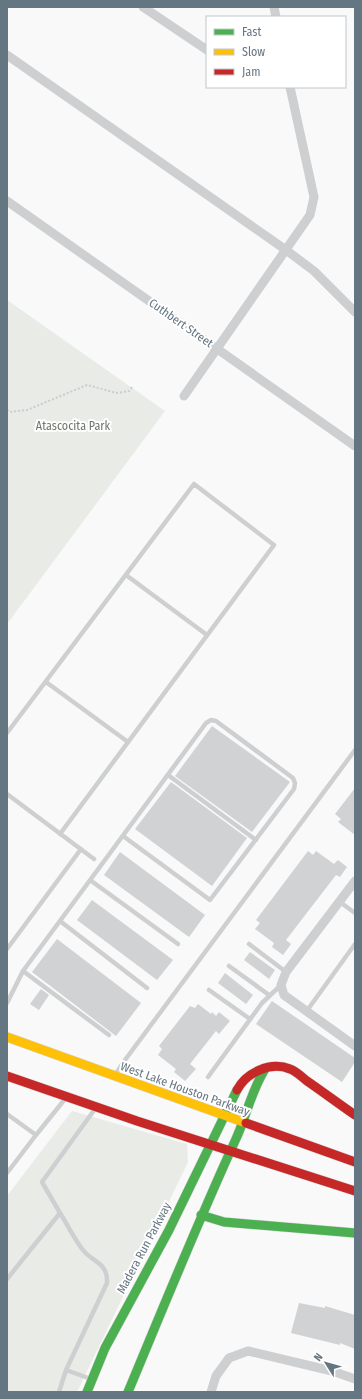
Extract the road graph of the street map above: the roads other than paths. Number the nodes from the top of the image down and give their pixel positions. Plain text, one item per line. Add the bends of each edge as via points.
1 (143, 7) edge
2 (206, 49) edge
3 (7, 55) edge
4 (290, 88) edge
5 (7, 200) edge
6 (286, 250) junction
7 (355, 312) edge
8 (217, 348) junction
9 (184, 396) dead end
10 (355, 446) edge
11 (126, 574) junction
12 (207, 635) junction
13 (46, 682) junction
14 (7, 734) edge
15 (128, 742) junction
16 (355, 750) edge
17 (168, 775) junction
18 (7, 794) edge
19 (60, 834) junction
20 (123, 836) junction
21 (256, 840) junction
22 (81, 849) junction
23 (94, 859) dead end
24 (90, 880) junction
25 (355, 882) edge
26 (340, 902) junction
27 (355, 913) edge
28 (60, 921) junction
29 (178, 944) dead end
30 (249, 944) dead end
31 (355, 944) edge
32 (7, 949) edge
33 (229, 966) dead end
34 (23, 971) junction
35 (286, 972) junction
36 (281, 985) junction
37 (147, 988) dead end
38 (209, 990) dead end
39 (269, 995) junction
40 (7, 1003) edge
41 (306, 1012) junction
42 (250, 1020) junction
43 (109, 1035) dead end
44 (7, 1037) edge
45 (355, 1046) edge
46 (265, 1069) junction
47 (7, 1076) edge
48 (115, 1076) junction
49 (208, 1077) dead end
50 (67, 1097) junction
51 (96, 1107) junction
52 (7, 1114) edge
53 (355, 1115) edge
54 (224, 1116) junction
55 (243, 1123) junction
56 (36, 1135) junction
57 (210, 1144) junction
58 (230, 1152) junction
59 (355, 1162) edge
60 (7, 1173) edge
61 (355, 1191) edge
62 (60, 1213) junction
63 (201, 1215) junction
64 (355, 1233) edge
65 (7, 1279) edge
66 (66, 1370) junction
67 (355, 1379) edge
68 (92, 1380) junction
69 (59, 1392) edge
70 (87, 1392) edge
71 (128, 1392) edge
72 (211, 1392) edge

1 - 2 street
3 - 6 street
4 - 6 street via 314,197 310,215
5 - 8 street, Cuthbert Street
6 - 7 street via 314,271
6 - 8 street
8 - 9 street
8 - 10 street, Cuthbert Street
11 - 12 lane
11 - 12 lane via 194,484 274,545
11 - 13 lane
12 - 15 lane
13 - 14 lane
13 - 15 lane
15 - 19 lane
16 - 48 lane
17 - 20 lane
17 - 21 lane
17 - 21 lane via 206,723 211,720 293,778 294,789
18 - 19 lane
19 - 22 lane
20 - 21 lane via 210,900
20 - 24 lane
22 - 23 lane
22 - 32 lane
24 - 28 lane
24 - 29 lane
25 - 26 street
26 - 27 lane
26 - 35 street
28 - 34 lane
28 - 37 lane
30 - 35 lane
31 - 41 lane
33 - 39 lane
34 - 40 lane
34 - 43 lane
35 - 36 street
36 - 39 lane
36 - 41 street via 284,995
38 - 42 lane
39 - 42 lane
41 - 45 street
42 - 49 lane
44 - 48 street, West Lake Houston Parkway
46 - 53 street, Madera Run Parkway via 290,1069
46 - 54 street, Madera Run Parkway via 247,1076
46 - 55 street via 257,1081
47 - 50 street
48 - 54 street, West Lake Houston Parkway
50 - 51 street
50 - 56 lane
51 - 57 street
51 - 62 lane via 42,1182
52 - 56 lane
54 - 55 street, West Lake Houston Parkway
54 - 57 street, Madera Run Parkway
55 - 58 street
55 - 59 street, West Lake Houston Parkway
56 - 60 lane
57 - 58 street
57 - 68 street, Madera Run Parkway via 169,1230 105,1348
58 - 61 street
58 - 63 street
62 - 65 lane
62 - 66 lane via 83,1251 103,1266 107,1276 107,1283
63 - 64 street via 224,1222
63 - 71 street
66 - 68 lane
66 - 69 lane
67 - 72 street via 248,1351 229,1358 216,1376
68 - 70 street, Madera Run Parkway

